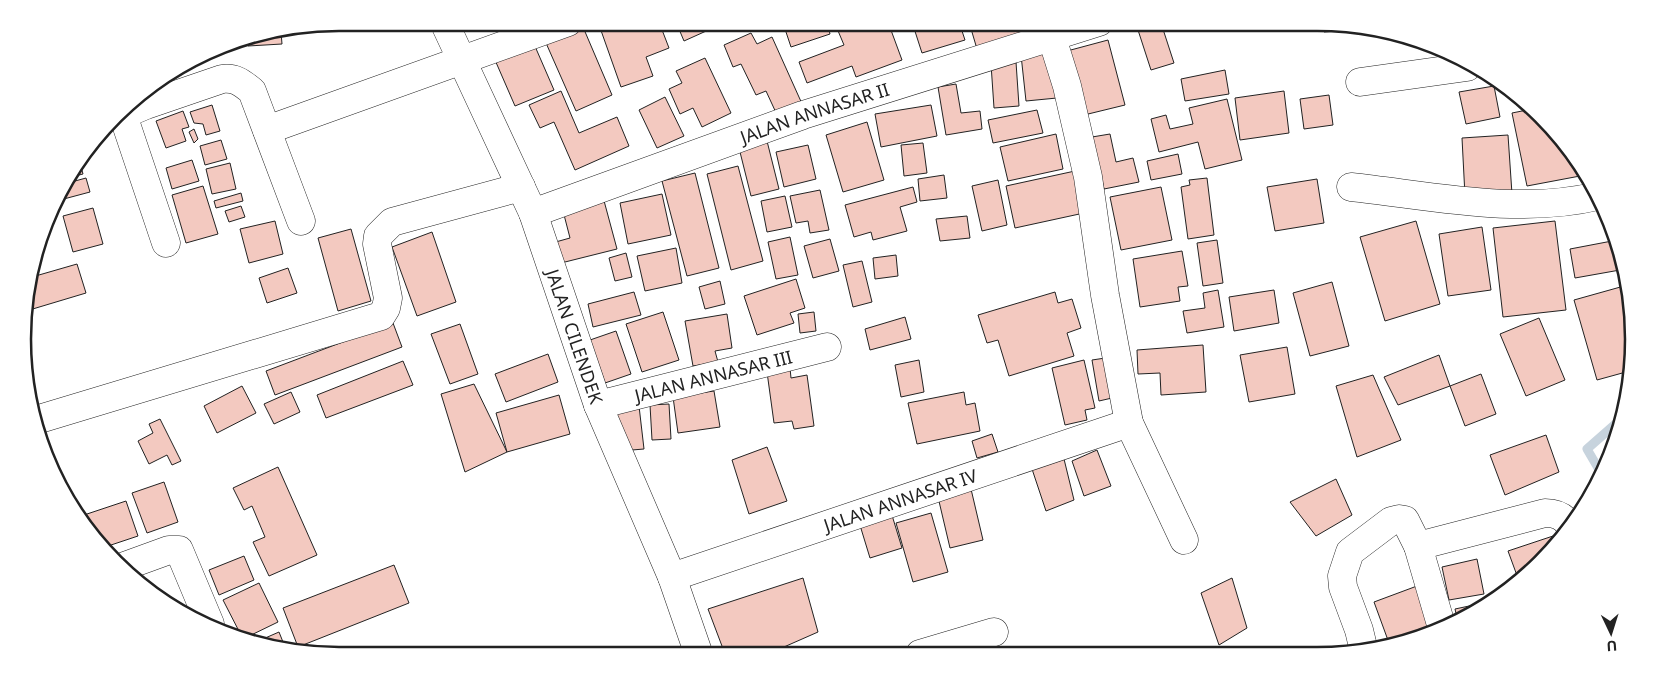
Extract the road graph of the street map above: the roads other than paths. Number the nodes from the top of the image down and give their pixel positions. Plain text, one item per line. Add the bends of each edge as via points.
1 (448, 31) edge
2 (543, 31) edge
3 (1047, 31) edge
4 (1050, 31) edge
5 (461, 60) junction
6 (1462, 68) edge
7 (1360, 82) dead end
8 (133, 110) edge
9 (127, 116) edge
10 (267, 130) junction
11 (521, 187) junction
12 (1351, 187) dead end
13 (1590, 198) edge
14 (533, 213) junction
15 (301, 221) dead end
16 (166, 243) dead end
17 (827, 347) dead end
18 (598, 405) junction
19 (42, 418) edge
20 (1129, 423) junction
21 (1566, 520) edge
22 (1184, 540) dead end
23 (1418, 546) junction
24 (129, 564) edge
25 (672, 577) junction
26 (207, 617) edge
27 (1440, 621) edge
28 (994, 632) dead end
29 (1362, 643) edge
30 (697, 647) edge
31 (944, 647) edge

1 - 5 street, JALAN CILENDEK
2 - 5 street
3 - 14 street, JALAN ANNASAR II
4 - 20 street via 1088,177 1104,295
5 - 10 street
5 - 11 street, JALAN CILENDEK
6 - 7 street
8 - 10 street via 231,78 252,91
9 - 16 street via 126,124
10 - 15 street
11 - 14 street, JALAN CILENDEK
11 - 19 street via 392,222 378,236 377,244 388,298 381,316
12 - 13 street via 1462,201 1539,205
14 - 18 street, JALAN CILENDEK
17 - 18 street, JALAN ANNASAR III
18 - 25 street, JALAN CILENDEK
20 - 22 street
20 - 25 street, JALAN ANNASAR IV
21 - 23 street via 1556,513 1545,513
23 - 27 street
23 - 29 street via 1405,520 1399,519 1350,552 1342,587
24 - 26 street via 169,550 179,550
25 - 30 street, JALAN CILENDEK
28 - 31 street

